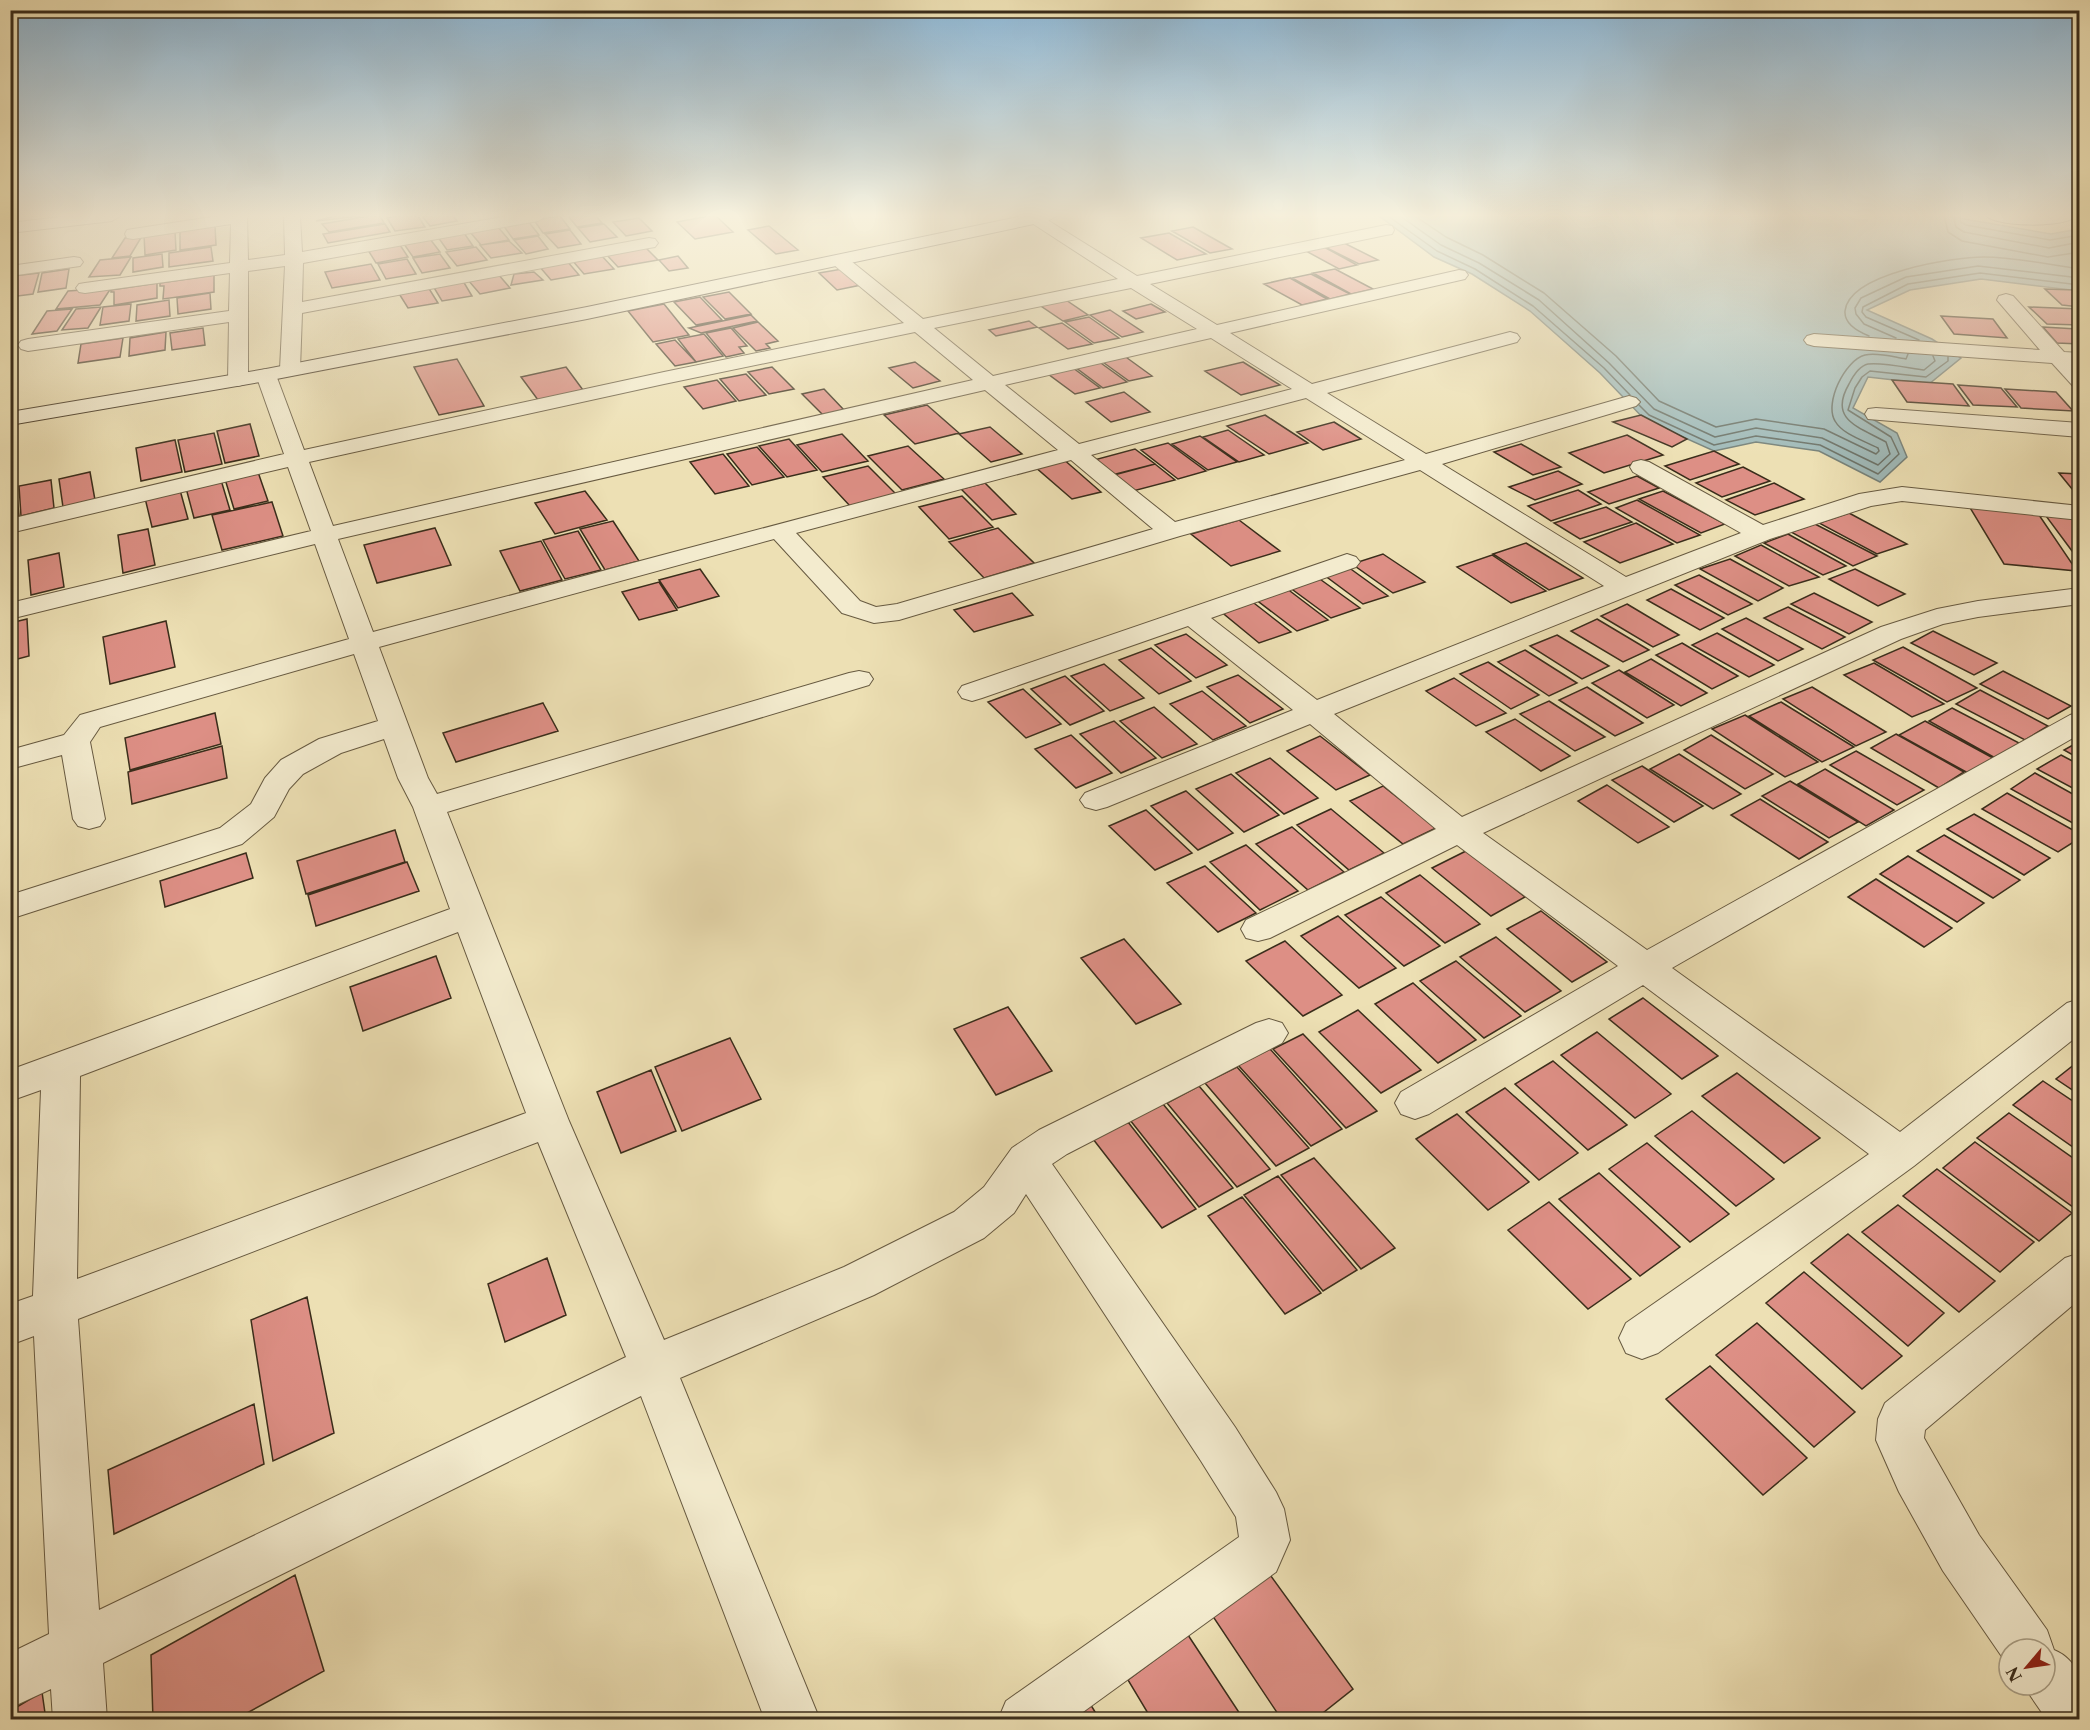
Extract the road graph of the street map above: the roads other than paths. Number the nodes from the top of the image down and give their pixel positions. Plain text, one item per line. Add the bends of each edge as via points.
1 (239, 297) edge
2 (293, 297) edge
3 (359, 297) edge
4 (666, 297) edge
5 (883, 297) edge
6 (1056, 297) edge
7 (1158, 297) edge
8 (1366, 297) edge
9 (2006, 300) dead end
10 (293, 309) junction
11 (240, 315) junction
12 (917, 325) junction
13 (1214, 332) junction
14 (1510, 338) dead end
15 (1814, 340) dead end
16 (28, 345) dead end
17 (2058, 358) junction
18 (2079, 359) edge
19 (261, 364) junction
20 (2079, 382) edge
21 (991, 383) junction
22 (1310, 392) junction
23 (1629, 402) dead end
24 (1876, 414) dead end
25 (10, 419) edge
26 (2079, 430) edge
27 (1076, 452) junction
28 (297, 458) junction
29 (1423, 462) junction
30 (1641, 467) dead end
31 (2079, 513) edge
32 (10, 526) edge
33 (779, 530) junction
34 (1171, 531) junction
35 (1761, 534) junction
36 (324, 535) junction
37 (1347, 562) dead end
38 (1624, 587) junction
39 (2079, 596) edge
40 (10, 611) edge
41 (1190, 615) junction
42 (364, 643) junction
43 (859, 680) dead end
44 (972, 692) dead end
45 (1312, 711) junction
46 (2079, 721) edge
47 (394, 726) junction
48 (75, 741) junction
49 (10, 760) edge
50 (1096, 800) dead end
51 (429, 807) junction
52 (89, 819) dead end
53 (1459, 831) junction
54 (10, 906) edge
55 (469, 915) junction
56 (1258, 929) dead end
57 (1645, 967) junction
58 (2079, 1013) edge
59 (1269, 1033) dead end
60 (61, 1068) junction
61 (10, 1086) edge
62 (1415, 1103) dead end
63 (549, 1121) junction
64 (1900, 1154) junction
65 (1026, 1160) junction
66 (2079, 1272) edge
67 (55, 1307) junction
68 (10, 1325) edge
69 (1642, 1338) dead end
70 (653, 1367) junction
71 (2020, 1637) edge
72 (76, 1649) junction
73 (10, 1681) edge
74 (2057, 1689) edge
75 (80, 1719) edge
76 (792, 1719) edge
77 (1025, 1719) edge
78 (2079, 1719) edge

1 - 11 street
2 - 10 street
3 - 10 street
4 - 19 street via 587,313
5 - 12 street
6 - 12 street
7 - 13 street
8 - 13 street
9 - 17 street
10 - 19 street via 291,348
11 - 16 street
11 - 19 street
12 - 21 street
12 - 28 street
13 - 21 street
13 - 22 street
14 - 22 street
15 - 17 street
17 - 18 street
17 - 20 street
19 - 25 street
19 - 28 street
21 - 27 street
21 - 36 street
22 - 27 street
22 - 29 street
23 - 29 street
24 - 26 street
27 - 33 street
27 - 34 street
28 - 32 street
28 - 36 street
29 - 34 street
29 - 38 street
30 - 35 street
31 - 35 street via 1902,494 1867,499
33 - 34 street via 850,607 874,615 899,612
33 - 42 street
35 - 38 street
36 - 40 street
36 - 42 street
37 - 41 street
38 - 45 street
39 - 53 street via 1947,615 1891,633
41 - 44 street
41 - 45 street
42 - 47 street
42 - 48 street via 90,721
43 - 51 street
45 - 50 street
45 - 53 street
46 - 57 street
47 - 51 street via 413,778
47 - 54 street via 330,746 292,767 276,785 263,810 231,836
48 - 49 street
48 - 52 street
51 - 55 street
53 - 56 street
53 - 57 street
55 - 60 street
55 - 63 street
57 - 62 street
57 - 64 street
58 - 64 street
59 - 65 street via 1053,1142
60 - 61 street
60 - 67 street
63 - 67 street
63 - 70 street
64 - 69 street
65 - 70 street via 999,1200 969,1225 859,1281
65 - 77 street via 1259,1509 1265,1540 1258,1554
66 - 71 street via 1902,1419 1900,1440 1916,1475 1961,1553
67 - 68 street
67 - 72 street
70 - 72 street
70 - 76 street
72 - 73 street
72 - 75 street
74 - 78 street

